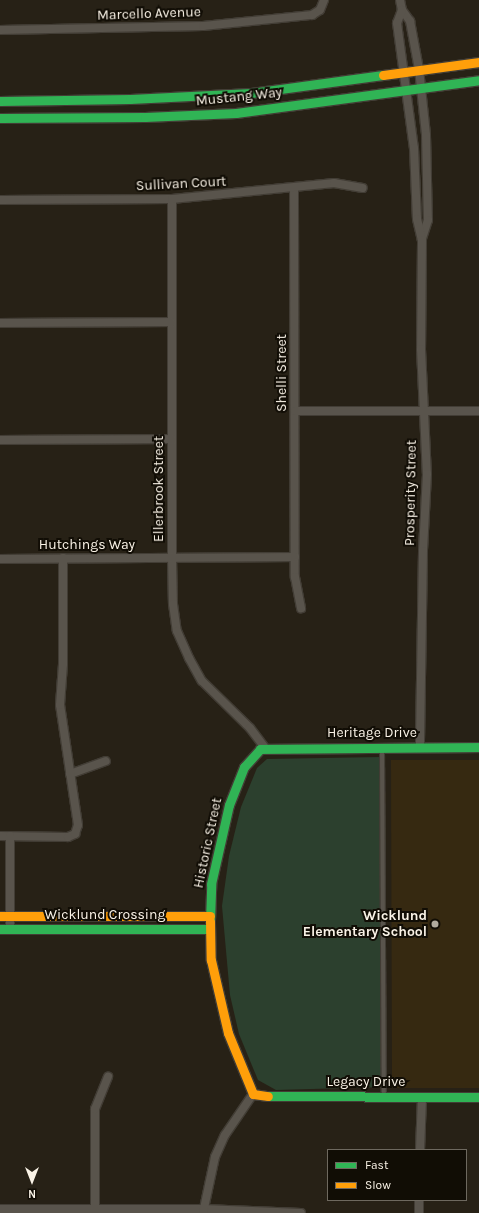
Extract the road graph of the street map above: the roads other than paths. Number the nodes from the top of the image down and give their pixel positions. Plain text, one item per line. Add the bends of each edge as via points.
1 (324, 0) edge
2 (400, 0) edge
3 (402, 10) junction
4 (0, 30) edge
5 (479, 62) edge
6 (419, 69) junction
7 (402, 72) junction
8 (479, 80) edge
9 (421, 87) junction
10 (405, 90) junction
11 (0, 101) edge
12 (0, 118) edge
13 (294, 188) junction
14 (363, 188) dead end
15 (172, 199) junction
16 (0, 200) edge
17 (422, 240) junction
18 (171, 322) junction
19 (0, 323) edge
20 (296, 411) junction
21 (424, 411) junction
22 (479, 411) edge
23 (172, 439) junction
24 (0, 440) edge
25 (295, 556) junction
26 (63, 558) junction
27 (172, 558) junction
28 (0, 559) edge
29 (301, 608) dead end
30 (479, 746) edge
31 (420, 747) junction
32 (265, 748) junction
33 (382, 748) junction
34 (106, 761) dead end
35 (70, 774) junction
36 (0, 836) edge
37 (10, 836) junction
38 (5, 916) edge
39 (210, 916) junction
40 (0, 929) edge
41 (10, 929) junction
42 (210, 929) junction
43 (108, 1077) dead end
44 (253, 1094) junction
45 (422, 1096) junction
46 (479, 1096) edge
47 (384, 1097) junction
48 (420, 1149) edge
49 (419, 1201) edge
50 (0, 1209) edge
51 (95, 1211) edge
52 (203, 1211) edge
53 (301, 1213) edge
54 (418, 1213) edge

1 - 4 street, Marcello Avenue via 320,10 312,15 203,26
2 - 3 street, Prosperity Street
3 - 6 street, Prosperity Street via 410,20
3 - 7 street, Prosperity Street via 397,23
5 - 6 street, Mustang Way
6 - 7 street, Mustang Way
6 - 9 street, Prosperity Street
7 - 10 street, Prosperity Street
7 - 11 street, Mustang Way via 251,93 130,99
8 - 9 street, Mustang Way
9 - 10 street, Mustang Way
9 - 17 street, Prosperity Street via 429,183 428,220
10 - 12 street, Mustang Way via 236,113 145,117
10 - 17 street, Prosperity Street via 414,148 417,219
13 - 14 street, Sullivan Court via 334,183
13 - 15 street, Sullivan Court
13 - 20 street, Shelli Street
15 - 16 street, Sullivan Court
15 - 18 street, Ellerbrook Street
17 - 21 street, Prosperity Street via 421,349
18 - 19 street
18 - 23 street, Ellerbrook Street
20 - 21 street
20 - 25 street, Shelli Street
21 - 22 street
21 - 31 street, Prosperity Street via 428,474 423,551
23 - 24 street
23 - 27 street, Ellerbrook Street
25 - 27 street, Hutchings Way
25 - 29 street, Shelli Street via 295,577
26 - 27 street, Hutchings Way
26 - 28 street, Hutchings Way
26 - 35 street via 63,664 60,704
27 - 32 street, Ellerbrook Street via 176,624 188,658 202,681 250,728
30 - 31 street, Heritage Drive
31 - 33 street, Heritage Drive
32 - 33 street, Heritage Drive
32 - 39 street, Historic Street via 252,755 244,767 228,805 211,884
33 - 47 lane
34 - 35 street
35 - 37 street via 77,816 75,834 68,837
36 - 37 street
37 - 38 street
38 - 39 street, Wicklund Crossing
38 - 41 street
39 - 42 street, Historic Street
40 - 41 street, Wicklund Crossing
41 - 42 street, Wicklund Crossing
42 - 44 street, Historic Street via 212,960 228,1033
43 - 51 street via 95,1109
44 - 47 street, Legacy Drive
44 - 52 street via 225,1135 208,1180
45 - 46 street, Legacy Drive
45 - 47 street, Legacy Drive
45 - 48 street
49 - 54 street
50 - 51 street
51 - 52 street
52 - 53 street

